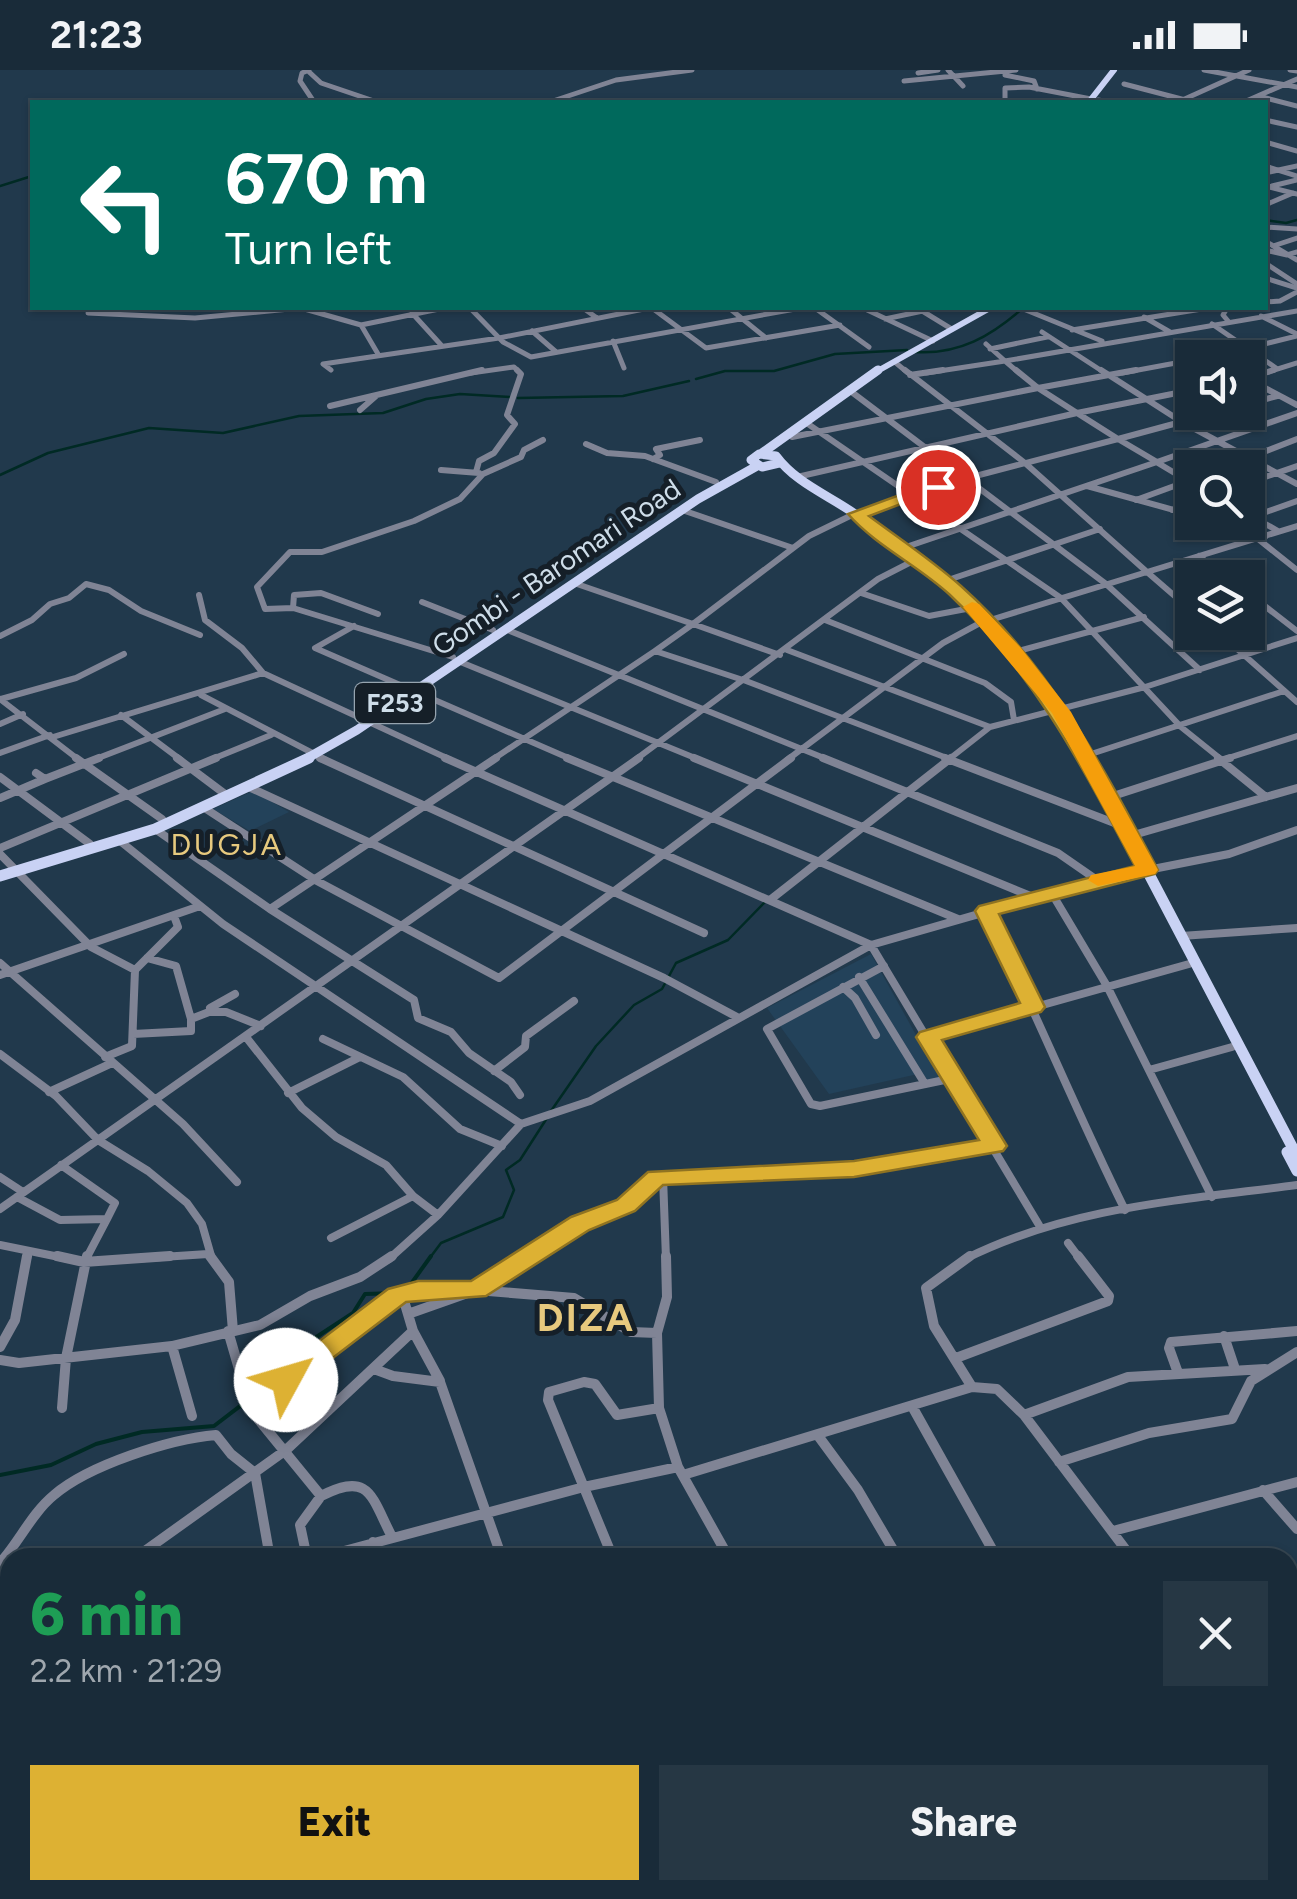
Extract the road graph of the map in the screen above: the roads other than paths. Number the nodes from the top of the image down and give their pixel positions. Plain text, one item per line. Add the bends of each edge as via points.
1 (309, 70) edge
2 (664, 70) edge
3 (692, 70) edge
4 (938, 70) edge
5 (948, 70) edge
6 (978, 70) edge
7 (1016, 70) edge
8 (1117, 70) edge
9 (1204, 70) edge
10 (1249, 70) edge
11 (1290, 70) edge
12 (674, 72) edge
13 (918, 73) dead end
14 (985, 74) junction
15 (998, 74) junction
16 (1239, 74) junction
17 (1297, 75) edge
18 (957, 77) junction
19 (904, 81) dead end
20 (1124, 84) dead end
21 (1284, 84) junction
22 (963, 86) dead end
23 (1297, 87) edge
24 (1038, 89) junction
25 (1258, 96) junction
26 (313, 100) edge
27 (371, 100) edge
28 (556, 100) edge
29 (1008, 100) edge
30 (1089, 100) edge
31 (1095, 100) edge
32 (1178, 100) edge
33 (1183, 100) edge
34 (1249, 100) edge
35 (1297, 106) edge
36 (1268, 121) edge
37 (1297, 128) edge
38 (1268, 143) edge
39 (1297, 151) edge
40 (1297, 166) edge
41 (1268, 169) edge
42 (1279, 170) junction
43 (1297, 178) edge
44 (1268, 185) edge
45 (1268, 186) edge
46 (1295, 193) edge
47 (1268, 204) edge
48 (1268, 227) edge
49 (1297, 229) edge
50 (1296, 239) edge
51 (1268, 249) edge
52 (1297, 252) edge
53 (1287, 255) junction
54 (1297, 260) edge
55 (1268, 265) edge
56 (1268, 279) edge
57 (1297, 288) edge
58 (1268, 301) edge
59 (286, 310) edge
60 (307, 310) edge
61 (431, 310) edge
62 (472, 310) edge
63 (585, 310) edge
64 (639, 310) edge
65 (653, 310) edge
66 (732, 310) edge
67 (789, 310) edge
68 (818, 310) edge
69 (867, 310) edge
70 (916, 310) edge
71 (921, 310) edge
72 (986, 310) edge
73 (994, 310) edge
74 (1026, 310) edge
75 (1194, 310) edge
76 (1226, 310) edge
77 (1297, 311) edge
78 (88, 313) dead end
79 (412, 313) junction
80 (1261, 316) junction
81 (1144, 317) junction
82 (597, 318) junction
83 (742, 318) junction
84 (885, 320) junction
85 (1228, 321) junction
86 (1212, 324) junction
87 (361, 325) junction
88 (840, 325) junction
89 (950, 328) junction
90 (680, 329) junction
91 (1072, 330) junction
92 (532, 331) junction
93 (1170, 332) junction
94 (1297, 335) edge
95 (499, 338) junction
96 (766, 338) junction
97 (930, 340) junction
98 (1234, 340) edge
99 (613, 341) junction
100 (1107, 342) junction
101 (1265, 345) edge
102 (442, 346) junction
103 (870, 347) dead end
104 (1064, 349) junction
105 (913, 350) junction
106 (554, 351) junction
107 (393, 352) junction
108 (378, 354) junction
109 (1004, 360) junction
110 (1265, 361) edge
111 (1175, 363) edge
112 (1297, 363) edge
113 (391, 364) dead end
114 (896, 364) junction
115 (624, 368) dead end
116 (1276, 368) junction
117 (330, 370) dead end
118 (1265, 372) edge
119 (910, 375) junction
120 (1106, 377) junction
121 (1038, 388) junction
122 (1265, 388) edge
123 (853, 393) junction
124 (1175, 394) edge
125 (376, 396) junction
126 (1279, 396) junction
127 (1265, 400) edge
128 (1146, 401) junction
129 (330, 406) dead end
130 (951, 406) junction
131 (1297, 406) edge
132 (360, 410) dead end
133 (1297, 413) edge
134 (1077, 414) junction
135 (890, 418) junction
136 (1175, 418) edge
137 (808, 424) junction
138 (1175, 424) edge
139 (1197, 430) edge
140 (822, 433) junction
141 (987, 434) junction
142 (792, 436) junction
143 (1118, 438) junction
144 (1297, 439) edge
145 (543, 440) dead end
146 (700, 440) dead end
147 (1217, 441) junction
148 (586, 444) dead end
149 (924, 448) junction
150 (1233, 450) edge
151 (1265, 451) edge
152 (653, 459) junction
153 (765, 461) junction
154 (862, 461) junction
155 (1157, 462) junction
156 (1025, 463) junction
157 (1297, 466) edge
158 (1265, 467) edge
159 (441, 470) dead end
160 (1175, 472) edge
161 (480, 473) junction
162 (1277, 473) junction
163 (797, 477) junction
164 (1265, 477) edge
165 (964, 479) junction
166 (716, 482) junction
167 (1297, 484) edge
168 (1086, 486) junction
169 (1175, 487) edge
170 (913, 496) junction
171 (1060, 496) junction
172 (1136, 500) junction
173 (1297, 501) edge
174 (1175, 509) edge
175 (682, 510) junction
176 (1172, 510) junction
177 (1175, 511) edge
178 (1265, 511) edge
179 (1010, 512) junction
180 (854, 515) junction
181 (1265, 524) edge
182 (1296, 528) edge
183 (1100, 529) junction
184 (964, 530) junction
185 (1279, 532) junction
186 (1265, 536) edge
187 (1252, 540) edge
188 (1265, 540) edge
189 (1054, 546) junction
190 (793, 548) junction
191 (903, 548) junction
192 (1199, 556) junction
193 (915, 560) junction
194 (1010, 560) junction
195 (1204, 560) edge
196 (1297, 570) edge
197 (1147, 572) junction
198 (580, 577) junction
199 (945, 582) junction
200 (1106, 584) junction
201 (861, 593) junction
202 (199, 595) dead end
203 (1175, 596) edge
204 (1061, 598) junction
205 (422, 602) dead end
206 (1265, 607) edge
207 (293, 608) junction
208 (966, 609) junction
209 (378, 614) dead end
210 (946, 615) junction
211 (1144, 617) junction
212 (825, 620) junction
213 (984, 622) junction
214 (693, 624) junction
215 (354, 626) junction
216 (499, 629) junction
217 (966, 630) junction
218 (1092, 631) junction
219 (1297, 634) edge
220 (200, 635) dead end
221 (0, 636) edge
222 (1239, 650) edge
223 (655, 651) junction
224 (1014, 652) junction
225 (784, 653) junction
226 (124, 654) dead end
227 (1245, 655) junction
228 (924, 658) junction
229 (455, 659) junction
230 (1200, 670) junction
231 (264, 674) junction
232 (616, 676) junction
233 (746, 681) junction
234 (885, 686) junction
235 (1144, 688) junction
236 (410, 689) junction
237 (1284, 690) junction
238 (201, 695) junction
239 (0, 699) edge
240 (1297, 702) edge
241 (572, 706) junction
242 (225, 710) junction
243 (706, 710) junction
244 (1058, 713) junction
245 (23, 714) junction
246 (122, 715) junction
247 (844, 719) junction
248 (1014, 720) junction
249 (363, 722) junction
250 (0, 724) edge
251 (1181, 726) junction
252 (990, 727) junction
253 (271, 735) junction
254 (52, 736) junction
255 (1297, 736) edge
256 (150, 738) junction
257 (524, 740) junction
258 (658, 744) junction
259 (803, 750) junction
260 (0, 753) edge
261 (311, 754) junction
262 (1088, 755) junction
263 (947, 759) junction
264 (1220, 761) junction
265 (84, 764) junction
266 (192, 769) junction
267 (36, 772) dead end
268 (476, 772) junction
269 (610, 777) junction
270 (0, 778) edge
271 (45, 779) junction
272 (759, 783) junction
273 (251, 788) junction
274 (1297, 788) edge
275 (18, 791) junction
276 (908, 793) junction
277 (224, 794) junction
278 (125, 796) junction
279 (1110, 797) junction
280 (1266, 797) junction
281 (0, 798) edge
282 (424, 807) junction
283 (206, 809) junction
284 (563, 810) junction
285 (713, 818) junction
286 (62, 822) junction
287 (158, 824) junction
288 (1117, 824) junction
289 (866, 826) junction
290 (1297, 830) edge
291 (1130, 836) junction
292 (120, 842) junction
293 (372, 842) junction
294 (90, 844) junction
295 (513, 847) junction
296 (0, 851) edge
297 (666, 854) junction
298 (819, 862) junction
299 (14, 869) junction
300 (1144, 870) junction
301 (0, 873) edge
302 (317, 880) junction
303 (1097, 880) junction
304 (462, 884) junction
305 (1051, 892) junction
306 (613, 894) junction
307 (1034, 897) junction
308 (770, 900) junction
309 (200, 906) junction
310 (270, 909) junction
311 (986, 911) junction
312 (174, 916) junction
313 (958, 919) junction
314 (400, 928) junction
315 (1297, 928) edge
316 (562, 932) junction
317 (704, 933) dead end
318 (1181, 936) junction
319 (871, 946) junction
320 (91, 947) junction
321 (147, 958) junction
322 (352, 961) junction
323 (0, 964) edge
324 (1189, 964) junction
325 (884, 966) junction
326 (134, 970) junction
327 (5, 973) edge
328 (859, 976) junction
329 (843, 986) junction
330 (1106, 986) junction
331 (316, 988) junction
332 (235, 994) dead end
333 (574, 1001) dead end
334 (1033, 1007) junction
335 (210, 1008) junction
336 (738, 1017) junction
337 (191, 1019) junction
338 (261, 1026) junction
339 (133, 1034) junction
340 (876, 1035) dead end
341 (246, 1037) junction
342 (928, 1037) junction
343 (323, 1039) dead end
344 (1232, 1046) junction
345 (0, 1054) edge
346 (358, 1058) junction
347 (109, 1060) junction
348 (1150, 1070) junction
349 (494, 1071) junction
350 (954, 1078) junction
351 (925, 1084) junction
352 (49, 1092) junction
353 (288, 1093) junction
354 (520, 1094) dead end
355 (154, 1100) junction
356 (521, 1124) junction
357 (98, 1140) junction
358 (502, 1146) junction
359 (995, 1146) junction
360 (1297, 1156) edge
361 (62, 1165) junction
362 (1297, 1171) edge
363 (0, 1177) edge
364 (663, 1177) junction
365 (237, 1182) dead end
366 (1297, 1185) edge
367 (20, 1195) junction
368 (413, 1196) junction
369 (1212, 1197) junction
370 (0, 1208) edge
371 (1125, 1210) junction
372 (438, 1215) junction
373 (107, 1219) junction
374 (1039, 1225) junction
375 (331, 1238) dead end
376 (1068, 1243) dead end
377 (0, 1246) edge
378 (28, 1253) junction
379 (208, 1254) junction
380 (84, 1262) junction
381 (476, 1290) junction
382 (402, 1294) junction
383 (408, 1314) junction
384 (230, 1331) junction
385 (413, 1331) junction
386 (1297, 1331) edge
387 (656, 1333) junction
388 (1224, 1336) junction
389 (172, 1346) junction
390 (0, 1347) edge
391 (1297, 1352) edge
392 (66, 1358) junction
393 (956, 1358) junction
394 (0, 1360) edge
395 (374, 1368) junction
396 (1235, 1369) junction
397 (1265, 1369) junction
398 (1178, 1372) junction
399 (440, 1382) junction
400 (972, 1388) junction
401 (246, 1393) dead end
402 (62, 1408) dead end
403 (659, 1408) junction
404 (913, 1408) junction
405 (1024, 1415) junction
406 (192, 1416) dead end
407 (819, 1437) junction
408 (286, 1450) junction
409 (1059, 1462) junction
410 (681, 1471) junction
411 (255, 1474) junction
412 (1297, 1482) edge
413 (584, 1486) junction
414 (1263, 1490) junction
415 (320, 1496) junction
416 (485, 1512) junction
417 (1297, 1529) edge
418 (1113, 1531) junction
419 (392, 1537) junction
420 (373, 1542) junction
421 (156, 1543) junction
422 (11, 1548) edge
423 (149, 1548) edge
424 (158, 1548) edge
425 (268, 1548) edge
426 (305, 1548) edge
427 (352, 1548) edge
428 (375, 1548) edge
429 (498, 1548) edge
430 (609, 1548) edge
431 (724, 1548) edge
432 (892, 1548) edge
433 (991, 1548) edge
434 (1125, 1548) edge

1 - 26 street via 300,80
1 - 27 street via 321,83
2 - 12 street
3 - 12 street
4 - 13 street
5 - 18 street
6 - 14 street
7 - 15 street
8 - 31 main road
9 - 16 street
10 - 16 street
11 - 17 street
12 - 28 street via 616,80
14 - 15 street
14 - 18 street
15 - 24 street via 1034,81
16 - 21 street
16 - 33 street
17 - 21 street
18 - 19 street
18 - 22 street
20 - 32 street
21 - 23 street
21 - 25 street
24 - 29 street via 1005,88
24 - 30 street
25 - 34 street
25 - 35 street
36 - 37 street
38 - 39 street
40 - 42 street
41 - 42 street
42 - 43 street
43 - 44 street
45 - 46 street
46 - 47 street
48 - 49 street
50 - 51 street
51 - 53 street
52 - 53 street
53 - 54 street
55 - 57 street
56 - 57 street
57 - 58 street
59 - 78 street via 144,318
60 - 87 street
61 - 79 street
62 - 95 street
63 - 82 street
64 - 82 street
65 - 90 street
66 - 83 street
67 - 83 street
68 - 88 street
69 - 84 street
70 - 84 street
71 - 89 street
72 - 89 main road, Gombi - Baromari Road / F253
73 - 97 main road, Gombi - Baromari Road / F253
74 - 91 street
75 - 81 street
76 - 85 street
77 - 80 street
79 - 87 street
79 - 102 street
80 - 85 street
80 - 94 street
81 - 91 street
81 - 93 street
82 - 92 street
83 - 90 street
83 - 96 street
84 - 97 street
85 - 86 street
86 - 93 street
86 - 98 street
87 - 108 street
88 - 96 street
88 - 103 street
89 - 97 main road, Gombi - Baromari Road / F253
90 - 96 street via 706,348
90 - 99 street
91 - 100 street
92 - 95 street
92 - 106 street
93 - 100 street
94 - 101 street
95 - 102 street
95 - 106 street via 527,356
97 - 105 main road, Gombi - Baromari Road / F253
99 - 106 street
99 - 115 street
100 - 104 street
102 - 107 street
104 - 109 street
104 - 109 street via 1044,334 988,346
104 - 120 street
105 - 114 main road, Gombi - Baromari Road / F253
105 - 153 main road, Gombi - Baromari Road / F253
107 - 108 street
107 - 113 street
108 - 117 street via 323,365
109 - 119 street
109 - 121 street
110 - 116 street
111 - 120 street
112 - 116 street
114 - 119 street
114 - 123 main road, Gombi - Baromari Road / F253
116 - 118 street
119 - 130 street
120 - 121 street
120 - 128 street
121 - 130 street
121 - 134 street
122 - 126 street
123 - 135 street
123 - 137 main road, Gombi - Baromari Road / F253
124 - 128 street
125 - 129 street
125 - 132 street
125 - 161 street via 514,367 521,374 507,414 515,424 494,453 479,461
126 - 127 street
126 - 131 street
128 - 134 street
128 - 136 street
130 - 135 street
130 - 141 street
133 - 147 street
134 - 141 street
134 - 143 street
135 - 140 street
135 - 149 street
137 - 140 street
137 - 142 main road, Gombi - Baromari Road / F253
138 - 143 street
139 - 147 street
140 - 142 street
140 - 154 street
141 - 149 street
141 - 156 street
142 - 153 main road, Gombi - Baromari Road / F253
143 - 155 street
143 - 156 street
144 - 151 street
145 - 161 street
146 - 152 street via 656,448 660,455
147 - 150 street
147 - 155 street
148 - 152 street
149 - 154 street
149 - 165 street
152 - 166 street
153 - 163 main road
153 - 166 main road, Gombi - Baromari Road / F253
153 - 175 main road, Gombi - Baromari Road / F253
153 - 180 main road
154 - 163 street
154 - 170 street
155 - 160 street
155 - 168 street
156 - 165 street
156 - 171 street
157 - 162 street
158 - 162 street
159 - 161 street
161 - 207 street via 460,499 414,521 322,552 285,556 259,580 257,592 265,609
162 - 164 street
162 - 167 street
163 - 180 main road
165 - 170 street
165 - 179 street
166 - 198 main road, Gombi - Baromari Road / F253
168 - 171 street
168 - 172 street
169 - 172 street
170 - 180 street
170 - 184 street
171 - 179 street
171 - 183 street
172 - 176 street
173 - 178 street
174 - 176 street
175 - 190 street
175 - 198 main road, Gombi - Baromari Road / F253
176 - 177 street
179 - 184 street
179 - 189 street
180 - 190 street
180 - 191 main road
180 - 193 main road
181 - 185 street
182 - 185 street
183 - 189 street
183 - 197 street
184 - 191 street
184 - 194 street
185 - 186 street
187 - 192 street
188 - 196 street
189 - 194 street
189 - 200 street
190 - 214 street
191 - 193 main road
192 - 195 street
192 - 197 street
193 - 199 main road
193 - 201 street
193 - 208 main road
194 - 199 street
194 - 204 street
197 - 200 street
197 - 203 street
198 - 214 street
198 - 216 main road, Gombi - Baromari Road / F253
199 - 213 main road
200 - 204 street
200 - 211 street
201 - 210 street via 929,616
201 - 212 street
202 - 231 street via 205,620
204 - 213 street
204 - 218 street
205 - 216 street
206 - 219 street
207 - 209 street via 294,595 312,592
207 - 215 street
208 - 210 street
208 - 213 main road
210 - 217 street
211 - 218 street
211 - 230 street
212 - 225 street
212 - 228 street
213 - 217 street
213 - 224 main road
213 - 244 main road
214 - 223 street
214 - 225 street
215 - 229 street
215 - 236 street via 316,648
216 - 229 main road, Gombi - Baromari Road / F253
216 - 232 street
217 - 228 street
218 - 224 street
218 - 235 street
219 - 227 street
220 - 221 street via 86,584
222 - 227 street
223 - 232 street
223 - 233 street
224 - 244 main road
225 - 233 street
225 - 234 street
226 - 239 street via 76,678
227 - 230 street
227 - 237 street
228 - 234 street
228 - 248 street via 1004,696
229 - 236 main road, Gombi - Baromari Road / F253
229 - 241 street
230 - 235 street
231 - 238 street
231 - 249 street
232 - 241 street
232 - 243 street
233 - 243 street
233 - 247 street
234 - 247 street
234 - 252 street
235 - 244 street
235 - 251 street
236 - 249 main road, Gombi - Baromari Road / F253
236 - 257 street
237 - 240 street
237 - 251 street
238 - 242 street
238 - 246 street
239 - 245 street
241 - 257 street
241 - 258 street
242 - 253 street
242 - 256 street
243 - 258 street
243 - 259 street
244 - 248 street
244 - 262 main road
244 - 288 main road
245 - 250 street
245 - 254 street
246 - 254 street
246 - 256 street
247 - 259 street
247 - 263 street
248 - 252 street
249 - 261 main road, Gombi - Baromari Road / F253
249 - 268 street
251 - 262 street
251 - 264 street
252 - 263 street
253 - 261 street
253 - 266 street
254 - 260 street
254 - 265 street
255 - 264 street
256 - 265 street
256 - 266 street
257 - 268 street
257 - 269 street
258 - 269 street
258 - 272 street
259 - 272 street
259 - 276 street
261 - 273 main road, Gombi - Baromari Road / F253
261 - 277 main road, Gombi - Baromari Road / F253
261 - 282 street
262 - 279 main road
263 - 276 street
263 - 288 street
264 - 279 street
264 - 280 street
265 - 271 street
265 - 278 street
266 - 277 street
266 - 278 street
267 - 271 street
268 - 282 street
268 - 284 street
269 - 284 street
269 - 285 street
270 - 275 street
271 - 275 street
272 - 285 street
272 - 289 street
273 - 283 main road, Gombi - Baromari Road / F253
273 - 293 street
274 - 280 street
275 - 281 street
275 - 286 street
276 - 289 street
276 - 303 street via 1058,853
277 - 287 main road, Gombi - Baromari Road / F253
278 - 286 street
278 - 287 street
279 - 291 main road
280 - 291 street
282 - 293 street
282 - 295 street
283 - 287 main road, Gombi - Baromari Road / F253
283 - 302 street
284 - 295 street
284 - 297 street
285 - 297 street
285 - 298 street
286 - 294 street
286 - 296 street
287 - 292 main road, Gombi - Baromari Road / F253
287 - 294 main road, Gombi - Baromari Road / F253
287 - 310 street
288 - 300 main road
289 - 298 street
289 - 307 street
290 - 300 street via 1229,854
291 - 300 main road
292 - 299 main road, Gombi - Baromari Road / F253
292 - 309 street
293 - 302 street
293 - 304 street
294 - 299 main road, Gombi - Baromari Road / F253
295 - 304 street
295 - 306 street
296 - 299 street
297 - 306 street
297 - 308 street
298 - 308 street
298 - 313 street
299 - 301 main road, Gombi - Baromari Road / F253
299 - 320 street
300 - 303 street
300 - 318 main road
300 - 324 main road
302 - 310 street
302 - 314 street
303 - 305 street
304 - 314 street
304 - 316 street
305 - 307 street
305 - 330 street
306 - 316 street
306 - 317 street
307 - 311 street
308 - 319 street
309 - 312 street
309 - 331 street
310 - 322 street
311 - 313 street
311 - 334 street
312 - 320 street
312 - 321 street via 180,925
313 - 319 street
314 - 316 street via 499,978
314 - 322 street
315 - 318 street
316 - 336 street
318 - 360 main road
319 - 325 street
319 - 336 street
320 - 326 street
320 - 327 street
321 - 326 street
321 - 337 street via 176,966
322 - 331 street
322 - 349 street via 414,1000 418,1018 451,1032
323 - 327 street
324 - 330 street
324 - 344 main road
325 - 328 street
325 - 342 street
326 - 339 street
327 - 347 street
328 - 329 street
328 - 351 street
329 - 340 street
329 - 351 street via 767,1028 811,1104
330 - 334 street
330 - 348 street
331 - 338 street
331 - 356 street
332 - 335 street
333 - 349 street via 526,1036 525,1047
334 - 342 street
334 - 371 street
335 - 337 street
335 - 338 street
336 - 356 street via 590,1101
337 - 339 street via 191,1031
338 - 341 street
339 - 347 street via 132,1046
341 - 353 street
341 - 355 street
342 - 350 street
343 - 346 street
344 - 348 street
344 - 362 main road
345 - 352 street
346 - 353 street
346 - 358 street via 403,1078 460,1128
347 - 352 street
347 - 355 street
348 - 369 street
349 - 354 street
350 - 351 street
350 - 359 street
352 - 357 street
353 - 368 street via 336,1137 386,1165
355 - 357 street
355 - 365 street
356 - 358 street
357 - 361 street
357 - 379 street via 187,1204 202,1224
358 - 372 street
359 - 364 street via 854,1169
359 - 374 street
361 - 367 street
361 - 373 street via 116,1202
363 - 367 street
364 - 381 street via 626,1206 580,1224
364 - 387 street via 667,1296
366 - 369 street
367 - 370 street
367 - 373 street via 60,1220
368 - 372 street
368 - 375 street
369 - 371 street
371 - 374 street
372 - 384 street via 360,1277 260,1325
373 - 380 street
374 - 393 street via 996,1242 926,1288 934,1326
376 - 393 street via 1108,1302
377 - 378 street
378 - 380 street
378 - 390 street via 18,1310
379 - 380 street
379 - 384 street via 229,1282
380 - 392 street
381 - 382 street
381 - 383 street
381 - 387 street via 574,1298 631,1332
382 - 383 street
382 - 408 street via 255,1408
383 - 385 street
384 - 389 street
384 - 401 street
385 - 395 street
385 - 399 street
386 - 388 street
387 - 403 street
388 - 396 street
388 - 398 street via 1171,1342
389 - 392 street
389 - 406 street
391 - 397 street
392 - 394 street
392 - 402 street
393 - 400 street
395 - 399 street
395 - 408 street
396 - 397 street
396 - 398 street
397 - 409 street via 1251,1381 1232,1419 1149,1432
398 - 405 street via 1128,1377
399 - 416 street
400 - 404 street
400 - 405 street via 1003,1392
403 - 410 street
403 - 413 street via 616,1415 594,1384 584,1382 549,1392
404 - 407 street
404 - 433 street
405 - 409 street
407 - 410 street
407 - 432 street
408 - 411 street
408 - 415 street
409 - 418 street
410 - 413 street
410 - 431 street
411 - 421 street
411 - 422 street via 216,1435 172,1442 64,1485
411 - 425 street
412 - 414 street
413 - 416 street
413 - 430 street
414 - 417 street
414 - 418 street
415 - 419 street via 357,1484
415 - 426 street via 300,1525
416 - 419 street
416 - 429 street
418 - 434 street
419 - 420 street
420 - 427 street
420 - 428 street
421 - 423 street
421 - 424 street

